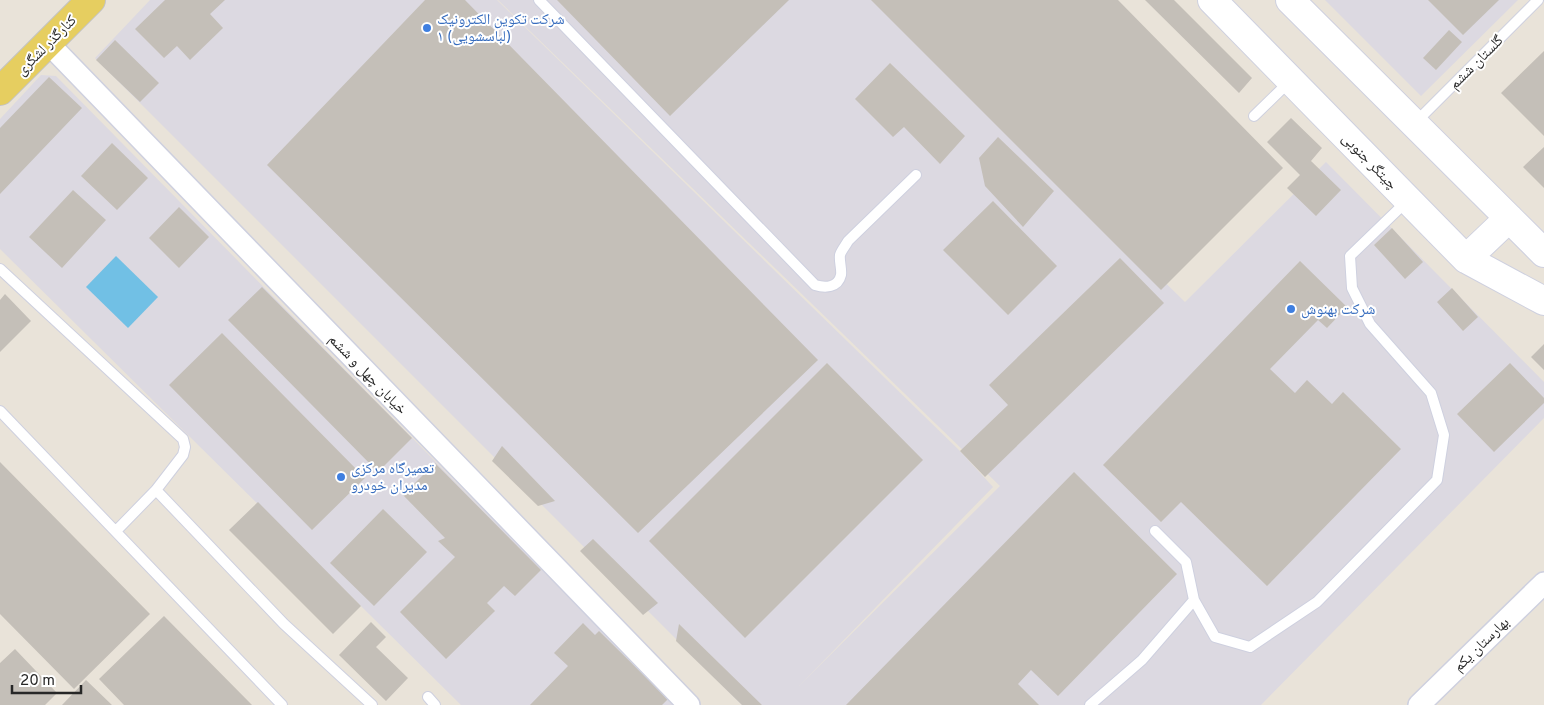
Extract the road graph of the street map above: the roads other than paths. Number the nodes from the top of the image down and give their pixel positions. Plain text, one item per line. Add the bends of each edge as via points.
1 (91, 0) edge
2 (539, 0) edge
3 (1212, 0) edge
4 (1290, 0) edge
5 (1538, 0) edge
6 (48, 43) junction
7 (27, 64) junction
8 (1291, 80) junction
9 (0, 86) edge
10 (0, 91) edge
11 (1254, 116) dead end
12 (1414, 123) junction
13 (916, 175) dead end
14 (1408, 200) junction
15 (1509, 218) junction
16 (1544, 253) edge
17 (1466, 259) junction
18 (0, 269) edge
19 (1544, 301) edge
20 (0, 411) edge
21 (156, 490) junction
22 (116, 531) junction
23 (1155, 531) dead end
24 (1544, 583) edge
25 (1194, 600) junction
26 (282, 705) edge
27 (372, 705) edge
28 (689, 705) edge
29 (1090, 705) edge
30 (1419, 705) edge

1 - 6 main road, کنارگذر لشگری
2 - 13 lane via 815,284 822,287 837,282 841,275 840,254 848,241
3 - 8 main road, چیتگر جنوبی
4 - 12 main road
5 - 12 lane, گلستان ششم
6 - 7 main road, کنارگذر لشگری
6 - 28 street, خیابان چهل و ششم
7 - 9 main road
7 - 10 main road, کنارگذر لشگری
8 - 11 lane
8 - 14 main road, چیتگر جنوبی
12 - 15 main road
14 - 17 main road, چیتگر جنوبی
14 - 25 lane via 1350,256 1352,288 1370,324 1431,393 1444,435 1437,480 1317,602 1250,647 1214,637
15 - 16 main road
15 - 17 main road
17 - 19 main road, چیتگر جنوبی
18 - 21 lane via 183,438 183,455
20 - 22 lane
21 - 22 lane
21 - 27 lane via 284,624
22 - 26 lane
23 - 25 lane via 1186,562
24 - 30 street, بهارستان یکم
25 - 29 lane via 1142,660

